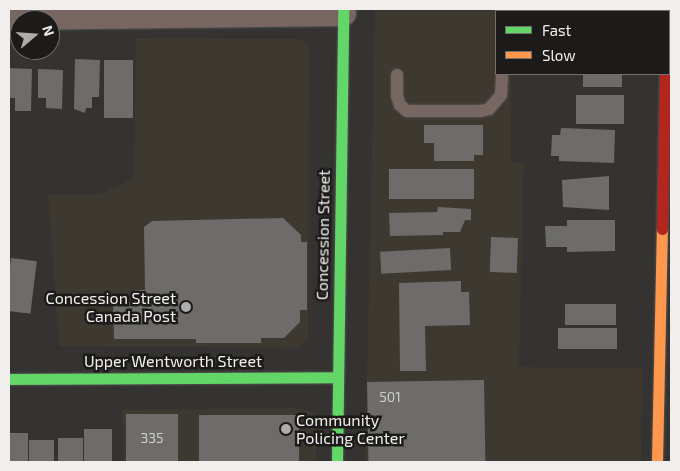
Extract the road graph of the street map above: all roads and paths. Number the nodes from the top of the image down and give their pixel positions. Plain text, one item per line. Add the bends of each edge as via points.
1 (343, 11) edge
2 (9, 17) edge
3 (397, 75) dead end
4 (502, 75) edge
5 (665, 75) edge
6 (337, 376) junction
7 (9, 379) edge
8 (337, 462) edge
9 (657, 462) edge

1 - 2 street
1 - 6 main road, Concession Street
3 - 4 lane via 397,96 407,111 489,109 501,95
5 - 9 main road
6 - 7 main road, Upper Wentworth Street
6 - 8 main road, Concession Street

